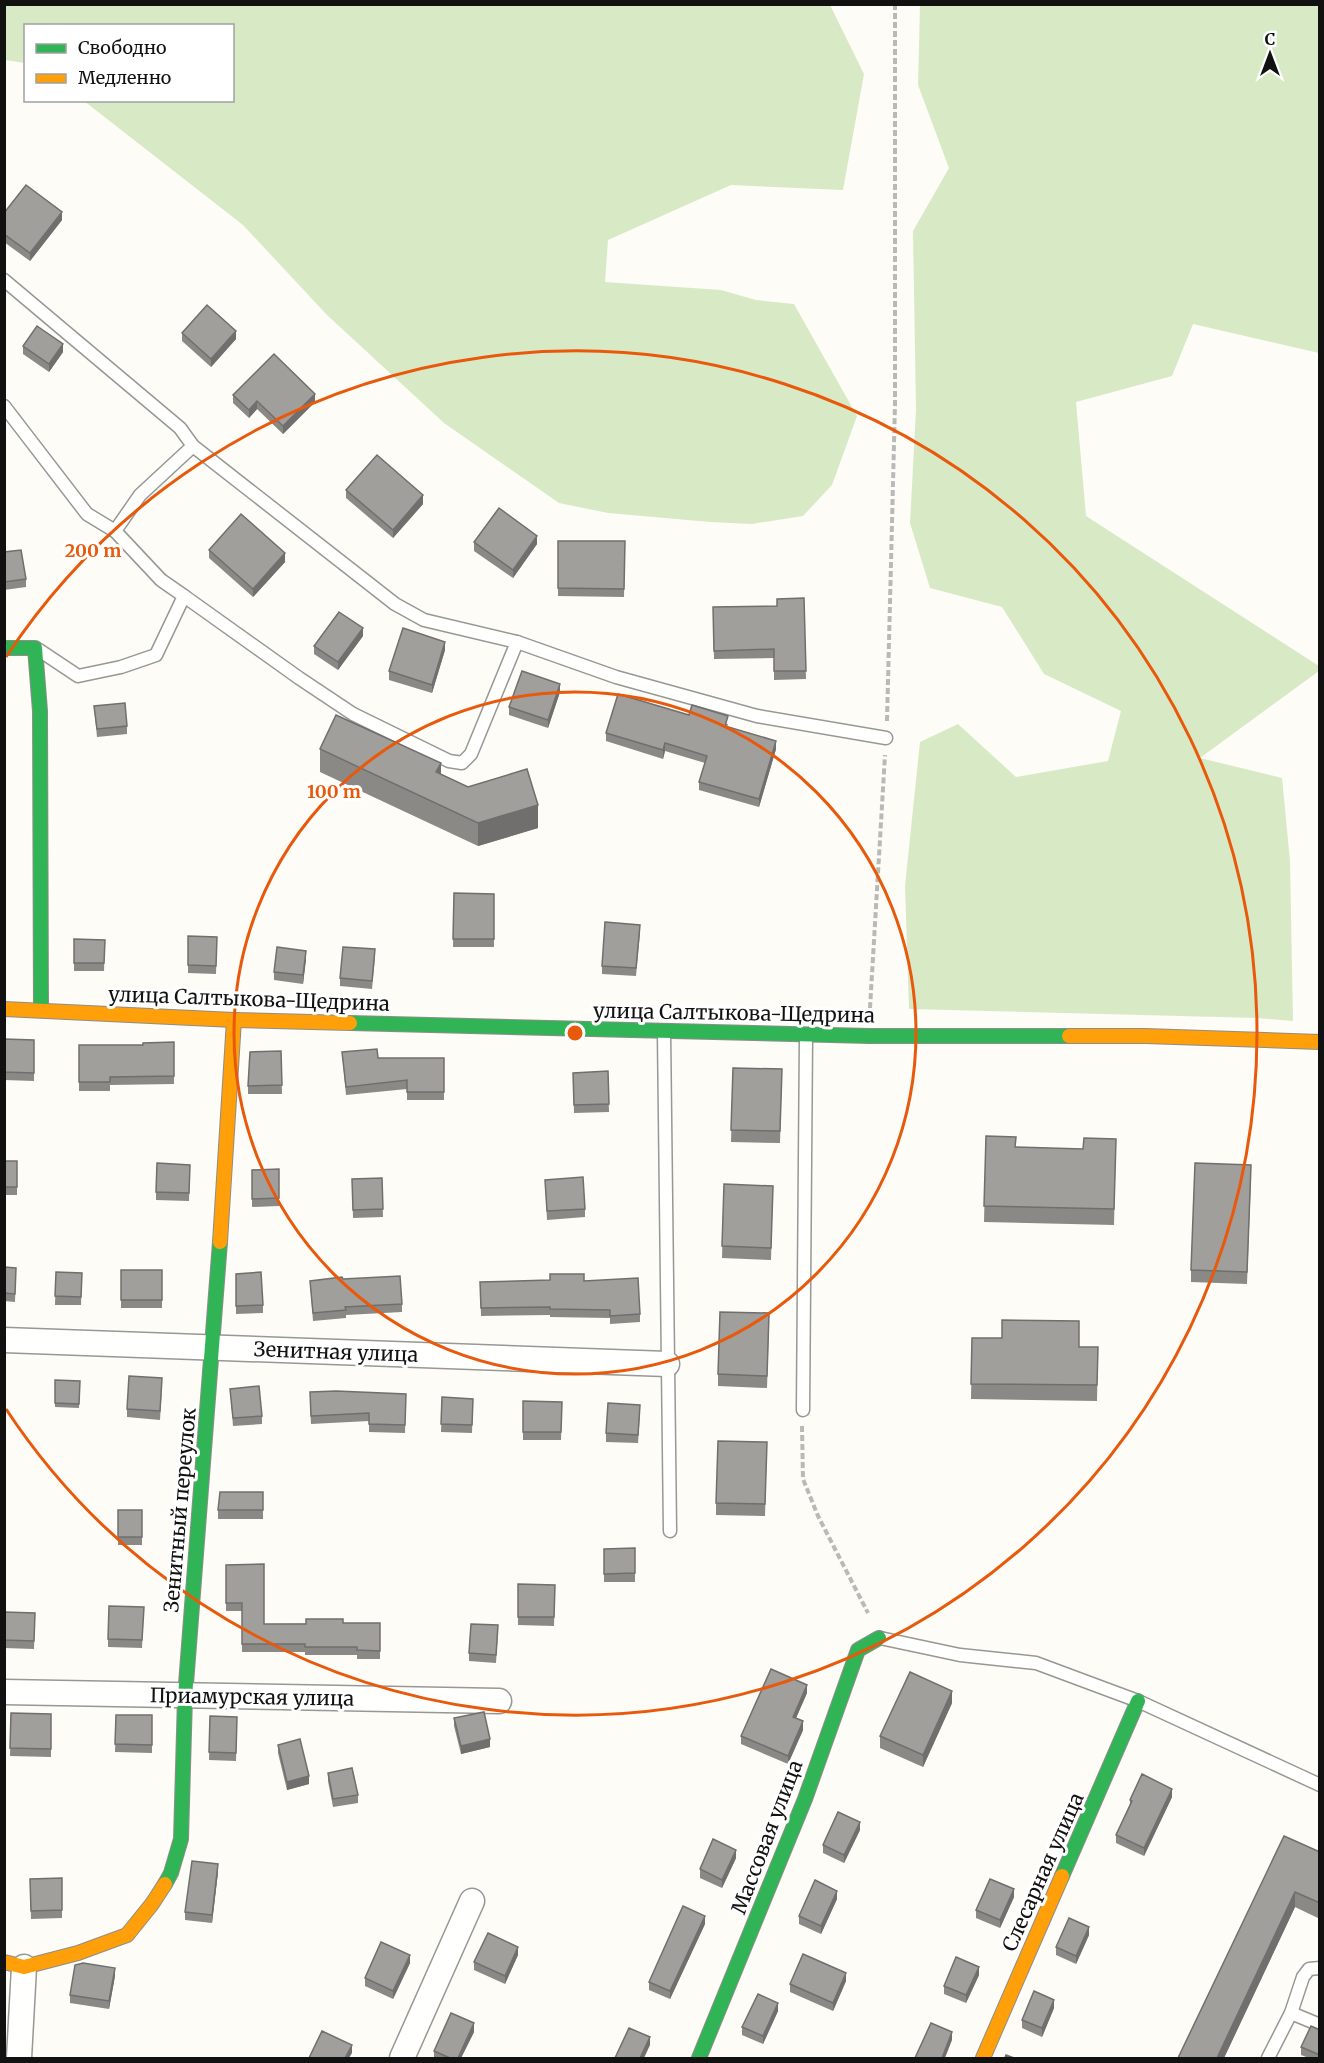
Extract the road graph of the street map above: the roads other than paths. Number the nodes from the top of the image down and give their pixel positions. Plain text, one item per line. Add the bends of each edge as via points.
1 (4, 280) edge
2 (4, 406) edge
3 (193, 446) junction
4 (115, 531) junction
5 (184, 596) junction
6 (517, 642) junction
7 (4, 648) edge
8 (35, 648) junction
9 (886, 738) dead end
10 (4, 1008) edge
11 (41, 1010) junction
12 (234, 1020) junction
13 (664, 1032) junction
14 (806, 1035) junction
15 (1320, 1042) edge
16 (4, 1340) edge
17 (213, 1347) junction
18 (667, 1365) junction
19 (803, 1410) road end
20 (670, 1532) dead end
21 (879, 1638) joint
22 (4, 1692) edge
23 (185, 1696) junction
24 (499, 1701) dead end
25 (1138, 1701) junction
26 (1320, 1785) edge
27 (472, 1901) dead end
28 (14, 1964) edge
29 (1320, 1968) edge
30 (1291, 2013) junction
31 (1320, 2025) edge
32 (19, 2058) edge
33 (402, 2058) edge
34 (699, 2058) edge
35 (983, 2058) edge
36 (1268, 2058) edge

1 - 3 lane via 180,428
2 - 4 lane via 87,514
3 - 4 lane via 140,495
3 - 6 lane via 394,604 424,620
4 - 5 lane via 161,580
5 - 6 lane via 353,714 448,761 462,764 471,754
5 - 8 lane via 156,655 78,676
6 - 9 lane via 616,677 757,716
7 - 8 street
8 - 11 street via 40,711
10 - 11 street, улица Салтыкова-Щедрина
11 - 12 street, улица Салтыкова-Щедрина
12 - 13 street, улица Салтыкова-Щедрина
12 - 17 street, Зенитный переулок
13 - 14 street, улица Салтыкова-Щедрина
13 - 18 lane
14 - 15 street, улица Салтыкова-Щедрина via 1145,1035
14 - 19 lane
16 - 17 street, Зенитная улица
17 - 18 street, Зенитная улица
17 - 23 street, Зенитный переулок
18 - 20 lane
21 - 25 lane via 960,1655 1036,1663
21 - 34 street, Массовая улица via 858,1650 805,1799
22 - 23 street, Приамурская улица
23 - 24 street, Приамурская улица
23 - 28 street, Зенитный переулок via 181,1839 171,1873 152,1904 127,1935 78,1953
25 - 26 lane
25 - 35 street, Слесарная улица
27 - 33 street
28 - 32 street
29 - 30 lane via 1309,1969 1303,1977
30 - 31 lane
30 - 36 lane

